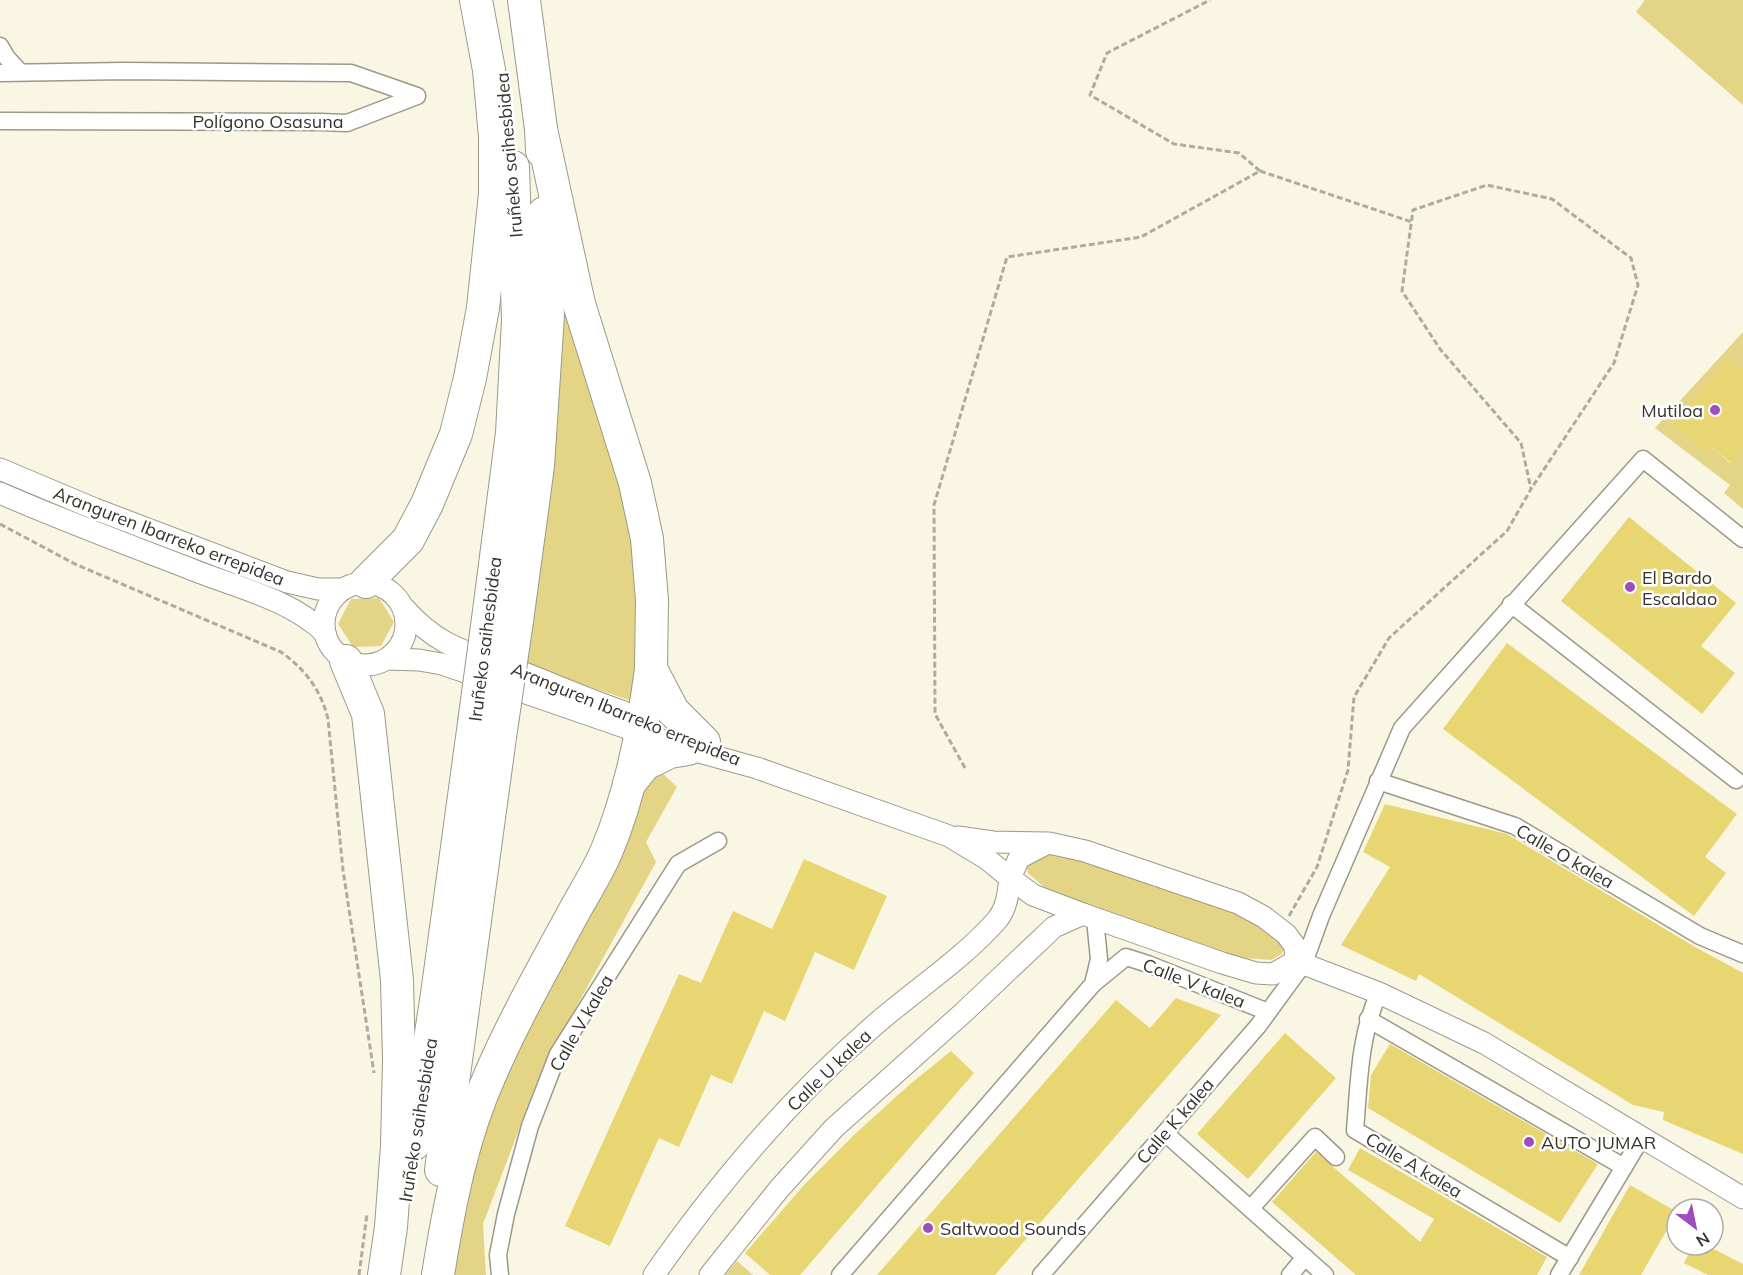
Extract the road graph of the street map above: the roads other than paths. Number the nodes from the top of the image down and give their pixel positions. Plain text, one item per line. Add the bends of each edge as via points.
1 (476, 0) edge
2 (491, 0) edge
3 (524, 0) edge
4 (0, 46) edge
5 (20, 72) junction
6 (0, 73) edge
7 (0, 121) edge
8 (541, 129) junction
9 (0, 469) edge
10 (0, 493) edge
11 (1743, 539) edge
12 (354, 586) junction
13 (1511, 604) junction
14 (404, 608) junction
15 (503, 616) junction
16 (325, 633) junction
17 (387, 659) junction
18 (346, 661) junction
19 (651, 669) junction
20 (642, 719) junction
21 (487, 730) junction
22 (696, 746) junction
23 (1736, 780) dead end
24 (1378, 781) junction
25 (629, 784) junction
26 (949, 836) junction
27 (718, 841) dead end
28 (1049, 843) junction
29 (1010, 878) junction
30 (1089, 916) junction
31 (1743, 954) edge
32 (1300, 962) junction
33 (1093, 984) junction
34 (1379, 993) junction
35 (1268, 1012) junction
36 (1368, 1019) junction
37 (1165, 1133) junction
38 (1642, 1137) junction
39 (1336, 1157) dead end
40 (1624, 1167) junction
41 (1743, 1198) edge
42 (1251, 1208) junction
43 (1305, 1257) junction
44 (1570, 1257) junction
45 (384, 1275) edge
46 (395, 1275) edge
47 (427, 1275) edge
48 (438, 1275) edge
49 (500, 1275) edge
50 (654, 1275) edge
51 (710, 1275) edge
52 (840, 1275) edge
53 (1041, 1275) edge
54 (1290, 1275) edge
55 (1325, 1275) edge
56 (1559, 1275) edge

1 - 12 highway via 489,70 495,194 483,308 472,366 456,434 408,540
2 - 15 highway, Iruñeko saihesbidea via 512,143 518,320
3 - 8 highway, Iruñeko saihesbidea
4 - 5 street
5 - 6 street, Polígono Osasuna
5 - 7 street, Polígono Osasuna via 351,73 417,96 346,123
8 - 15 highway, Iruñeko saihesbidea via 548,315 538,466
8 - 19 highway via 579,304 635,483 647,539 652,600
9 - 12 street, Aranguren Ibarreko errepidea via 287,582 318,589
10 - 16 street, Aranguren Ibarreko errepidea via 271,600 294,610
11 - 13 street via 1643,459
12 - 14 street via 378,584 398,597
12 - 16 street via 332,598 326,609
13 - 23 street
13 - 24 street via 1402,728
14 - 17 street via 406,631
14 - 20 street, Aranguren Ibarreko errepidea via 438,639 464,652
15 - 21 highway, Iruñeko saihesbidea, bridge
16 - 18 street via 329,644
17 - 18 street via 359,665
17 - 20 street, Aranguren Ibarreko errepidea via 442,664 532,695
18 - 45 highway via 368,714 397,980 397,1146
19 - 20 highway
19 - 22 highway
20 - 22 street, Aranguren Ibarreko errepidea
20 - 25 highway
21 - 46 highway, Iruñeko saihesbidea via 437,994
21 - 47 highway, Iruñeko saihesbidea
22 - 25 highway via 645,764
22 - 26 street, Aranguren Ibarreko errepidea via 725,750 757,768
24 - 31 street, Calle O kalea via 1515,826 1700,936
24 - 32 street
25 - 48 highway via 606,850 490,1074 462,1151
26 - 28 street, Aranguren Ibarreko errepidea
26 - 29 street, Aranguren Ibarreko errepidea
27 - 49 street, Calle V kalea via 678,864 558,1054 530,1126 506,1214 498,1255
28 - 29 street via 1019,858
28 - 32 street, Aranguren Ibarreko errepidea via 1085,851 1238,903 1281,930 1295,946
29 - 30 street, Aranguren Ibarreko errepidea via 1034,895
29 - 50 street, Calle U kalea via 1006,905 998,920 868,1030 819,1077 726,1177
30 - 32 street, Aranguren Ibarreko errepidea via 1256,973 1273,974
30 - 33 street via 1099,959
30 - 51 street via 1054,927 834,1128
32 - 34 street
32 - 35 street, Calle K kalea
33 - 35 street, Calle V kalea via 1126,957
33 - 52 street, Calle V kalea
34 - 36 street, Calle A kalea
34 - 38 street via 1484,1043
35 - 37 street, Calle K kalea
36 - 40 street
36 - 44 street, Calle A kalea via 1355,1130
37 - 42 street
37 - 53 street, Calle K kalea
38 - 40 street
38 - 41 street
39 - 42 street via 1315,1137
40 - 44 street
42 - 43 street
43 - 54 street
43 - 55 street
44 - 56 street

